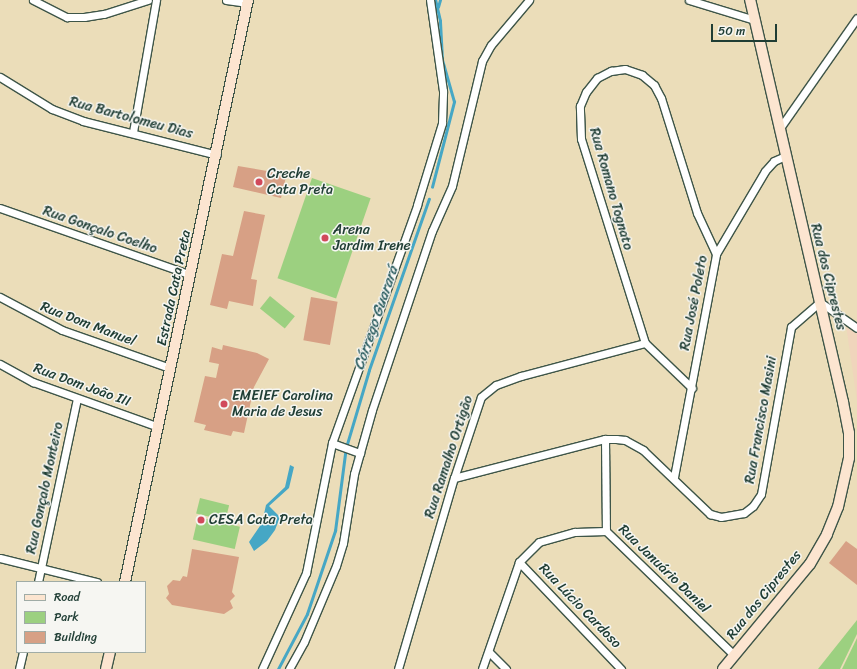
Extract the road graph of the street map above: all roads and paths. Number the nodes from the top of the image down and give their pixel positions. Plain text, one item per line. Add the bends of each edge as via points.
1 (33, 0) edge
2 (148, 0) edge
3 (156, 0) edge
4 (226, 0) edge
5 (430, 0) edge
6 (529, 0) edge
7 (689, 0) edge
8 (750, 0) edge
9 (248, 1) edge
10 (857, 18) edge
11 (755, 20) junction
12 (0, 77) edge
13 (780, 128) junction
14 (133, 132) junction
15 (217, 155) junction
16 (785, 156) junction
17 (0, 208) edge
18 (716, 254) junction
19 (191, 275) junction
20 (0, 297) edge
21 (820, 302) junction
22 (857, 328) edge
23 (645, 343) junction
24 (0, 366) edge
25 (170, 368) junction
26 (692, 388) junction
27 (77, 399) junction
28 (156, 426) junction
29 (605, 439) junction
30 (332, 443) junction
31 (360, 453) junction
32 (674, 477) junction
33 (454, 478) junction
34 (606, 531) junction
35 (0, 558) edge
36 (519, 562) junction
37 (42, 567) junction
38 (38, 581) edge
39 (93, 581) edge
40 (125, 581) edge
41 (490, 652) junction
42 (23, 653) edge
43 (110, 653) edge
44 (734, 655) junction
45 (19, 669) edge
46 (106, 669) edge
47 (262, 669) edge
48 (288, 669) edge
49 (398, 669) edge
50 (482, 669) edge
51 (506, 669) edge
52 (621, 669) edge
53 (723, 669) edge

1 - 2 street via 67,18 84,18
3 - 14 street
4 - 9 street
5 - 30 street via 444,90 442,123 417,205
6 - 31 street via 482,61 452,186 432,231
7 - 11 street
8 - 11 street, Rua dos Ciprestes
9 - 15 street, Estrada Cata Preta
10 - 13 street
11 - 13 street, Rua dos Ciprestes
12 - 14 street, Rua Bartolomeu Dias via 52,109 83,121
13 - 16 street, Rua dos Ciprestes
14 - 15 street, Rua Bartolomeu Dias
15 - 19 street, Estrada Cata Preta
16 - 18 street, Rua José Poleto via 774,161 765,171
16 - 21 street, Rua dos Ciprestes
17 - 19 street, Rua Gonçalo Coelho
18 - 23 street, Rua Romano Tognato via 697,212 661,98 654,85 642,75 625,69 611,71 597,78 586,92 580,106 581,139
18 - 26 street, Rua José Poleto
19 - 25 street, Estrada Cata Preta
20 - 25 street, Rua Dom Manuel via 62,330
21 - 22 street
21 - 32 street, Rua Francisco Masini via 797,320 788,338 764,483 761,494 753,506 744,513 733,516 721,517 710,514
21 - 44 street, Rua dos Ciprestes via 849,433 845,483 827,534 810,564
23 - 26 street, Rua Romano Tognato
23 - 33 street, Rua Ramalho Ortigão via 521,376 486,391 481,397
24 - 27 street, Rua Dom João III via 32,382
25 - 28 street, Estrada Cata Preta
26 - 32 street, Rua José Poleto
27 - 28 street, Rua Dom João III
27 - 37 street, Rua Gonçalo Monteiro
28 - 40 street, Estrada Cata Preta
29 - 32 street, Rua Francisco Masini via 633,443
29 - 33 street, Rua Francisco Masini
29 - 34 street
30 - 31 street
30 - 47 street via 306,573
31 - 48 street via 336,566 304,642
33 - 49 street, Rua Ramalho Ortigão
34 - 36 street, Rua Januário Daniel via 575,532 550,538 529,550
34 - 44 street, Rua Januário Daniel
35 - 37 street
36 - 41 street, Rua Januário Daniel
36 - 52 street, Rua Lúcio Cardoso
37 - 38 street, Rua Gonçalo Monteiro
37 - 39 street
41 - 50 street, Rua Januário Daniel
41 - 51 street
42 - 45 street
43 - 46 street
44 - 53 street, Rua dos Ciprestes

